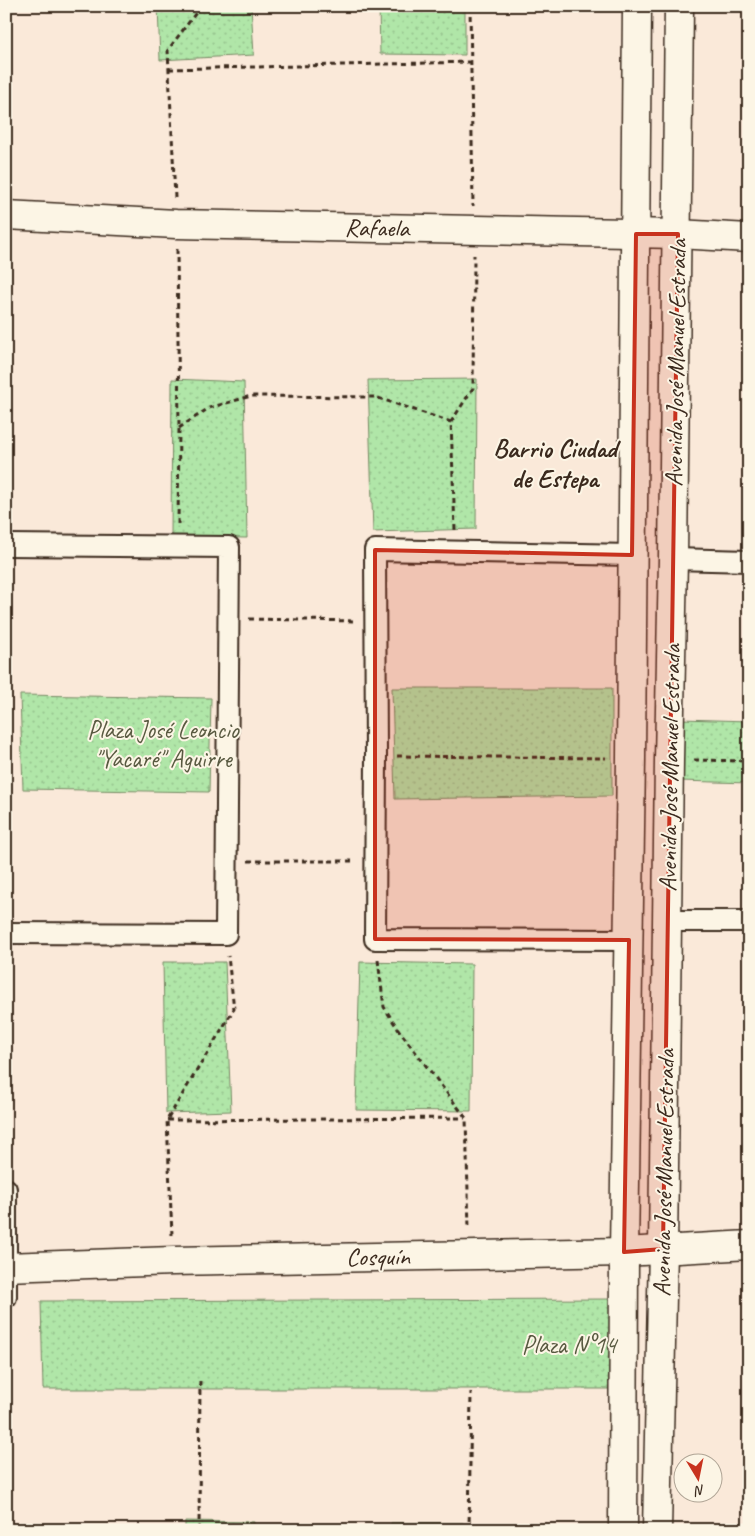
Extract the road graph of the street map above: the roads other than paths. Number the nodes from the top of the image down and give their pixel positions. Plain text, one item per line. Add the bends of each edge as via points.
1 (637, 6) edge
2 (679, 6) edge
3 (6, 215) edge
4 (636, 234) junction
5 (678, 234) junction
6 (749, 238) edge
7 (6, 545) edge
8 (632, 555) junction
9 (673, 559) junction
10 (749, 561) edge
11 (668, 921) junction
12 (749, 921) edge
13 (6, 933) edge
14 (629, 940) junction
15 (6, 1189) edge
16 (749, 1245) edge
17 (663, 1249) junction
18 (624, 1252) junction
19 (6, 1267) edge
20 (6, 1297) edge
21 (623, 1530) edge
22 (657, 1530) edge

1 - 4 main road, Avenida José Manuel Estrada
2 - 5 main road, Avenida José Manuel Estrada
3 - 4 main road, Rafaela via 176,224
4 - 5 main road, Rafaela
4 - 8 main road, Avenida José Manuel Estrada
5 - 6 main road, Rafaela
5 - 9 main road, Avenida José Manuel Estrada
7 - 13 street via 229,547 226,934
8 - 14 main road, Avenida José Manuel Estrada
8 - 14 street via 375,550 375,939
9 - 10 street
9 - 11 main road, Avenida José Manuel Estrada
11 - 12 street
11 - 17 main road, Avenida José Manuel Estrada
14 - 18 main road, Avenida José Manuel Estrada
15 - 19 street
16 - 17 main road, Cosquín
17 - 18 main road, Cosquín
17 - 22 main road, Avenida José Manuel Estrada
18 - 19 main road, Cosquín
18 - 21 main road, Avenida José Manuel Estrada
19 - 20 street

